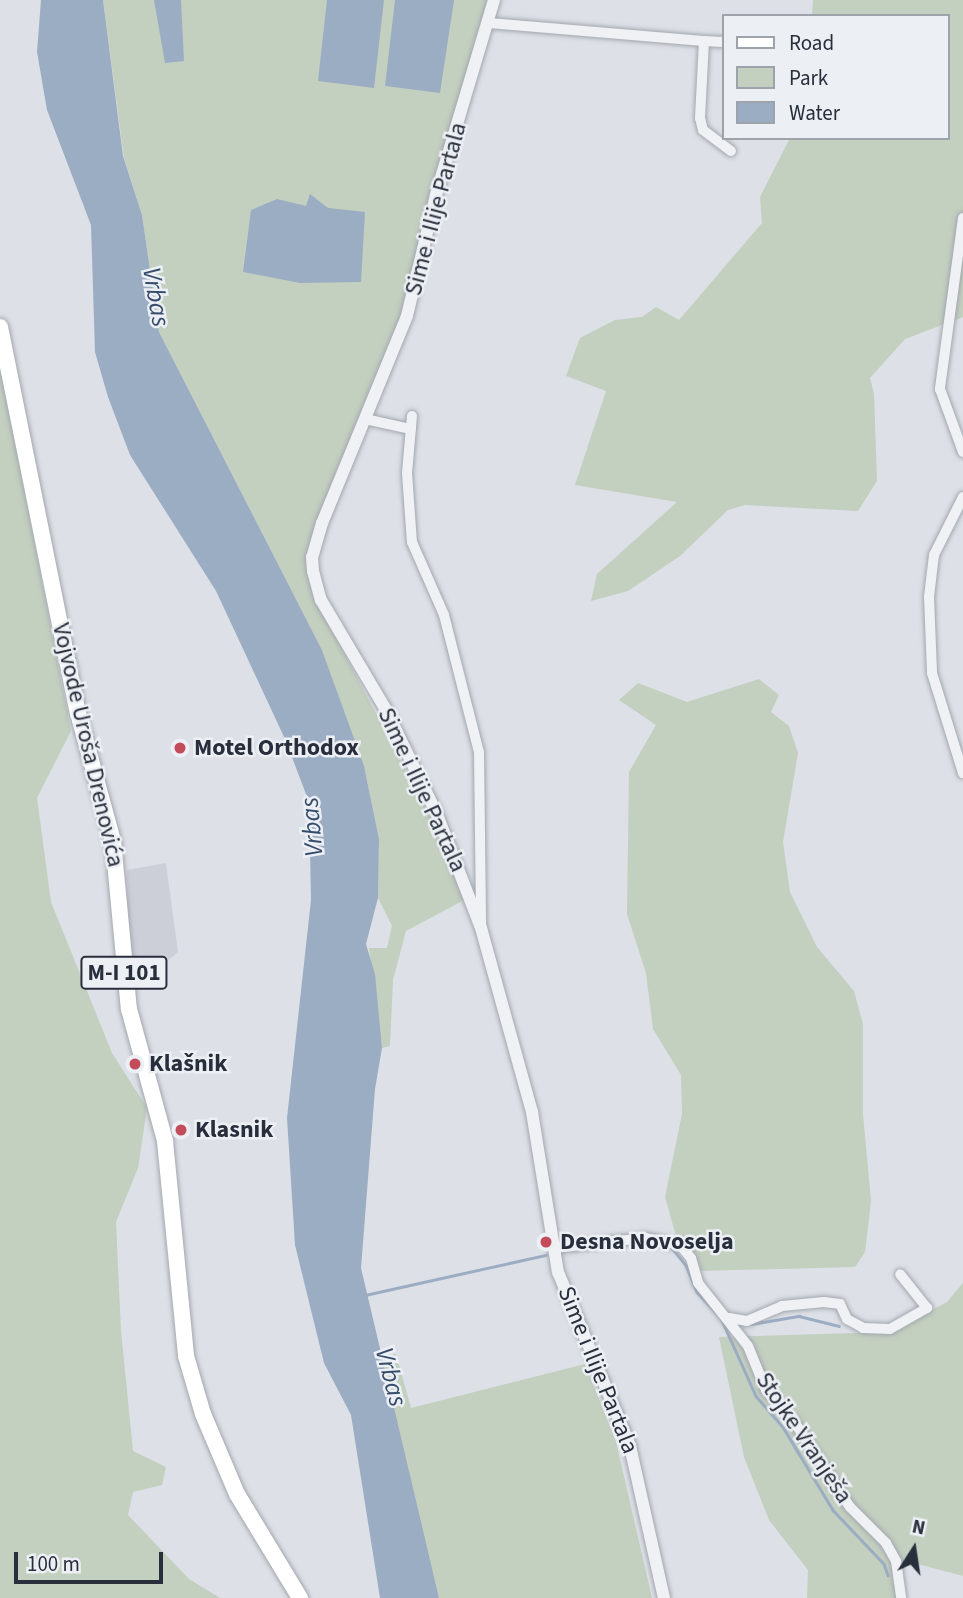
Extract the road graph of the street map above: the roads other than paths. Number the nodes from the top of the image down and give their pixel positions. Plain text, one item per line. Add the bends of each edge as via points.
1 (494, 0) edge
2 (488, 23) junction
3 (704, 41) junction
4 (722, 42) edge
5 (731, 151) dead end
6 (963, 218) edge
7 (0, 327) edge
8 (412, 416) dead end
9 (365, 419) junction
10 (411, 429) junction
11 (963, 452) edge
12 (963, 497) edge
13 (963, 773) edge
14 (481, 928) junction
15 (554, 1248) junction
16 (900, 1275) dead end
17 (728, 1318) junction
18 (300, 1598) edge
19 (664, 1598) edge
20 (901, 1598) edge

1 - 2 street, Sime i Ilije Partala
2 - 3 street
2 - 9 street, Sime i Ilije Partala via 436,195 407,316
3 - 4 street
3 - 5 street via 700,118 703,130
6 - 11 street via 940,389
7 - 18 main road, Vojvode Uroša Drenovića / M-I 101 via 70,675 113,841 129,1009 165,1141 186,1356 203,1414 237,1494
8 - 10 street
9 - 10 street
9 - 14 street, Sime i Ilije Partala via 317,537 312,557 315,581 436,812
10 - 14 street via 407,473 412,542 444,615 480,752
12 - 13 street via 934,555 929,597 932,673
14 - 15 street, Sime i Ilije Partala via 522,1067
15 - 17 street, Stojke Vranješa via 645,1238 673,1241 691,1258 698,1283
15 - 19 street, Sime i Ilije Partala via 566,1293 631,1446
16 - 17 street via 927,1308 890,1328 863,1328 847,1319 839,1304 824,1302 782,1306 747,1321
17 - 20 street, Stojke Vranješa via 748,1346 766,1390 795,1423 850,1507 886,1543 896,1561

